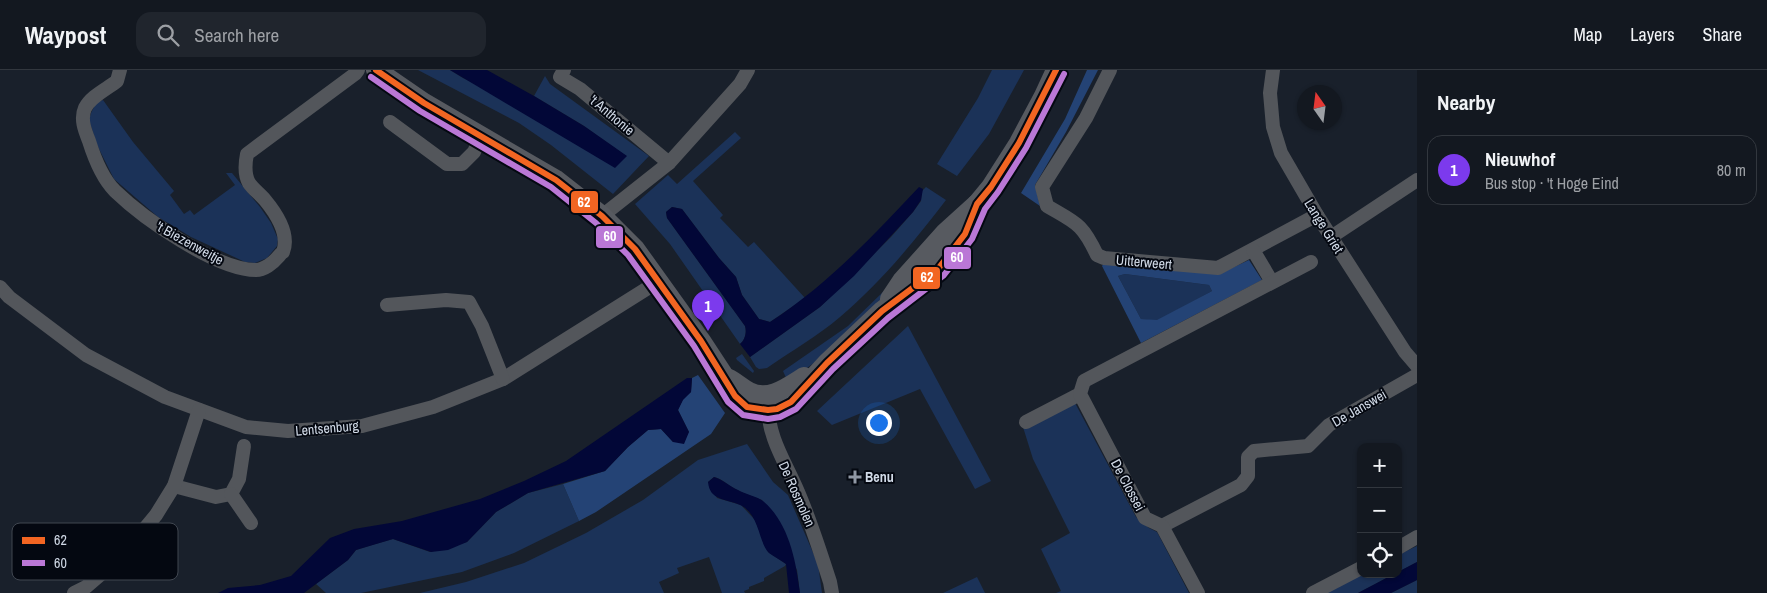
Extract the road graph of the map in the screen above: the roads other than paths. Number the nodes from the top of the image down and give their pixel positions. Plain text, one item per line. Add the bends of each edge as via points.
1 (120, 70) edge
2 (358, 70) edge
3 (376, 70) edge
4 (564, 70) edge
5 (748, 70) edge
6 (1056, 70) edge
7 (1110, 70) edge
8 (1272, 70) edge
9 (390, 122) dead end
10 (482, 136) junction
11 (669, 163) junction
12 (1417, 180) edge
13 (602, 216) junction
14 (1316, 216) junction
15 (1330, 237) junction
16 (1253, 250) junction
17 (1311, 262) dead end
18 (659, 281) junction
19 (1272, 282) junction
20 (0, 287) edge
21 (387, 305) dead end
22 (1417, 366) edge
23 (1417, 375) edge
24 (503, 379) junction
25 (1080, 394) junction
26 (767, 402) junction
27 (199, 410) junction
28 (1026, 422) dead end
29 (244, 446) dead end
30 (174, 486) junction
31 (231, 494) junction
32 (149, 523) edge
33 (251, 523) dead end
34 (1162, 526) junction
35 (1417, 537) edge
36 (1402, 546) edge
37 (1357, 570) edge
38 (94, 580) edge
39 (74, 593) edge
40 (832, 593) edge
41 (1198, 593) edge
42 (1313, 593) edge

1 - 2 street, 't Biezenweitje via 117,81 85,107 83,117 91,147 114,190 156,225 180,240 239,268 258,270 273,264 282,252 284,237 266,201 249,183 244,168 247,154
3 - 10 street via 424,103
4 - 11 street, 't Anthonie via 560,77 580,89
5 - 11 street via 740,84
6 - 26 street via 1019,143 977,204 945,233 902,281 882,311 791,402 777,409
7 - 16 street, Uitterweert via 1086,118 1042,187 1047,206 1080,225 1096,255 1104,258 1218,268
8 - 14 street, Lange Griet via 1273,127 1282,153
9 - 10 street via 447,164 462,164 474,152
10 - 13 street via 556,180
11 - 13 street
12 - 15 street
13 - 18 street via 635,249
14 - 15 street, Lange Griet
14 - 16 street, Uitterweert
15 - 22 street, Lange Griet
16 - 19 street
17 - 19 street
18 - 24 street, Lentsenburg
18 - 26 street via 741,402 753,409
19 - 25 street via 1084,380
20 - 27 street, Lentsenburg via 86,355 165,397
21 - 24 street via 446,300 469,302
23 - 34 street, De Janswei via 1329,424 1308,446 1254,450 1248,457 1248,476 1241,485
24 - 27 street, Lentsenburg via 433,407 362,426 288,431 246,427
25 - 28 street
25 - 34 street, De Clossei via 1145,518
26 - 40 street, De Rosmolen via 770,432 801,498
27 - 30 street
29 - 31 street via 239,479
30 - 31 street via 216,497
30 - 32 street
31 - 33 street
34 - 41 street, De Clossei
35 - 36 street
37 - 42 street
38 - 39 street

